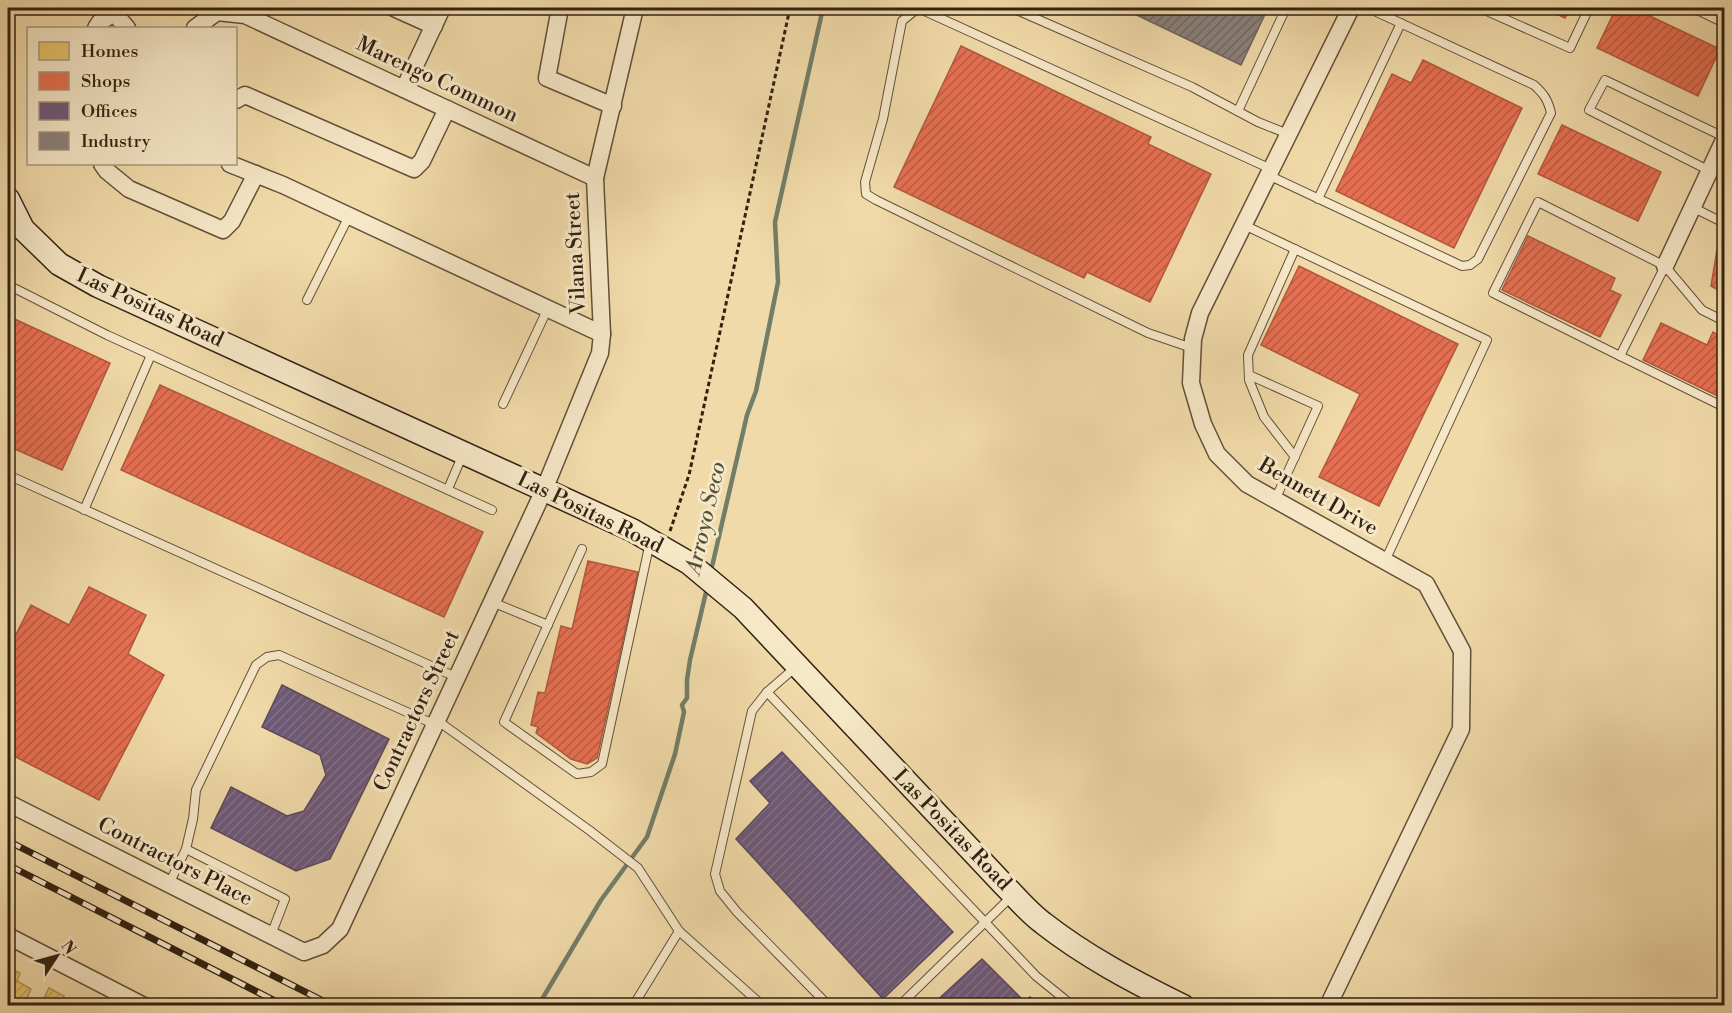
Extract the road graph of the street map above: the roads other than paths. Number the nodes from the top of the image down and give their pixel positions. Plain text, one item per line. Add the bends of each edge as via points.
1 (394, 8) edge
2 (442, 8) edge
3 (560, 8) edge
4 (635, 8) edge
5 (1012, 8) edge
6 (1286, 8) edge
7 (1351, 8) edge
8 (1368, 8) edge
9 (1480, 8) edge
10 (1589, 8) edge
11 (1693, 8) edge
12 (229, 10) edge
13 (1401, 23) junction
14 (1725, 23) edge
15 (434, 26) junction
16 (97, 27) edge
17 (126, 27) edge
18 (196, 27) edge
19 (404, 89) junction
20 (237, 99) edge
21 (613, 106) junction
22 (447, 109) junction
23 (1238, 111) junction
24 (1288, 134) junction
25 (1725, 139) edge
26 (103, 165) edge
27 (233, 165) edge
28 (1716, 167) edge
29 (1270, 172) junction
30 (256, 174) junction
31 (595, 178) junction
32 (8, 199) edge
33 (1318, 199) junction
34 (1692, 207) junction
35 (349, 216) junction
36 (1725, 223) edge
37 (1244, 225) junction
38 (1295, 249) junction
39 (1665, 266) junction
40 (8, 285) edge
41 (307, 300) dead end
42 (548, 308) junction
43 (1725, 321) edge
44 (602, 334) junction
45 (1192, 348) junction
46 (151, 355) junction
47 (1620, 357) junction
48 (1249, 375) junction
49 (502, 404) dead end
50 (1725, 407) edge
51 (464, 453) junction
52 (1295, 457) junction
53 (8, 475) edge
54 (448, 489) junction
55 (544, 490) junction
56 (1275, 500) junction
57 (84, 510) junction
58 (492, 510) dead end
59 (657, 544) junction
60 (582, 549) dead end
61 (1385, 561) junction
62 (492, 602) junction
63 (548, 625) junction
64 (797, 665) junction
65 (458, 678) junction
66 (767, 692) junction
67 (437, 723) junction
68 (8, 803) edge
69 (186, 849) junction
70 (169, 884) junction
71 (1013, 894) junction
72 (985, 923) junction
73 (679, 931) junction
74 (8, 936) edge
75 (271, 936) junction
76 (323, 945) joint
77 (119, 1000) edge
78 (1176, 1004) edge
79 (144, 1005) edge
80 (633, 1005) edge
81 (763, 1005) edge
82 (829, 1005) edge
83 (899, 1005) edge
84 (1073, 1005) edge
85 (1328, 1005) edge

1 - 15 street
2 - 15 street
3 - 21 street via 547,78
4 - 21 street, Vilana Street
5 - 23 lane
6 - 23 lane
7 - 24 street, Bennett Drive
8 - 13 lane
9 - 10 lane via 1570,48
11 - 14 lane
12 - 18 street, Marengo Common via 217,12
12 - 19 street, Marengo Common
13 - 33 lane
13 - 33 lane via 1534,85 1549,102 1551,113 1478,259 1470,265 1462,266
15 - 19 street
16 - 17 street via 114,12
19 - 22 street, Marengo Common
20 - 22 street via 245,94 414,169 422,161
21 - 31 street, Vilana Street
22 - 31 street, Marengo Common
23 - 24 lane
24 - 29 street, Bennett Drive
25 - 28 street
25 - 28 lane via 1605,80 1589,110
26 - 30 street via 129,189 223,230 232,222
27 - 30 street
28 - 34 street
29 - 33 lane
29 - 37 street, Bennett Drive
29 - 45 lane via 918,8 902,21 883,119 865,182 866,194 1148,333
30 - 35 street
31 - 44 street, Vilana Street
32 - 51 main road, Las Positas Road via 23,229 59,264 98,286
34 - 36 lane
34 - 39 street
35 - 41 lane
35 - 42 street
37 - 38 lane
37 - 45 street, Bennett Drive via 1200,313
38 - 48 lane via 1248,355
38 - 61 lane via 1487,340
39 - 43 lane via 1702,310
39 - 47 lane
39 - 47 lane via 1538,202 1493,293
40 - 46 lane
42 - 44 street
42 - 49 lane
44 - 55 street, Vilana Street via 600,353
45 - 56 street, Bennett Drive via 1191,383 1217,454 1247,484
46 - 54 lane
46 - 57 lane
47 - 50 lane
48 - 52 lane via 1264,417
48 - 52 lane via 1318,406
51 - 54 lane
51 - 55 main road, Las Positas Road
52 - 56 lane
53 - 57 lane
54 - 58 lane
55 - 59 main road, Las Positas Road
55 - 62 street, Contractors Street
56 - 61 street, Bennett Drive
57 - 65 lane
59 - 63 lane via 602,764 591,772 577,774 504,722
59 - 64 main road, Las Positas Road via 689,563 743,608
60 - 63 lane
61 - 85 street, Bennett Drive via 1426,584 1462,651 1461,729
62 - 63 lane
62 - 65 street, Contractors Street
64 - 66 lane
64 - 71 main road, Las Positas Road
65 - 67 street, Contractors Street
66 - 72 lane
66 - 82 lane via 752,711 715,874 720,891 737,912
67 - 69 lane via 279,655 267,657 256,665 196,790
67 - 73 lane via 638,868
67 - 76 street, Contractors Street via 340,929
68 - 70 street, Contractors Place
69 - 70 lane
69 - 75 lane via 285,899
70 - 75 street, Contractors Place
71 - 72 lane
71 - 78 main road, Las Positas Road via 1041,922 1088,955
72 - 83 lane
72 - 84 lane via 1036,976
73 - 80 lane
73 - 81 lane
74 - 77 street
75 - 76 street, Contractors Place via 304,952
77 - 79 street

